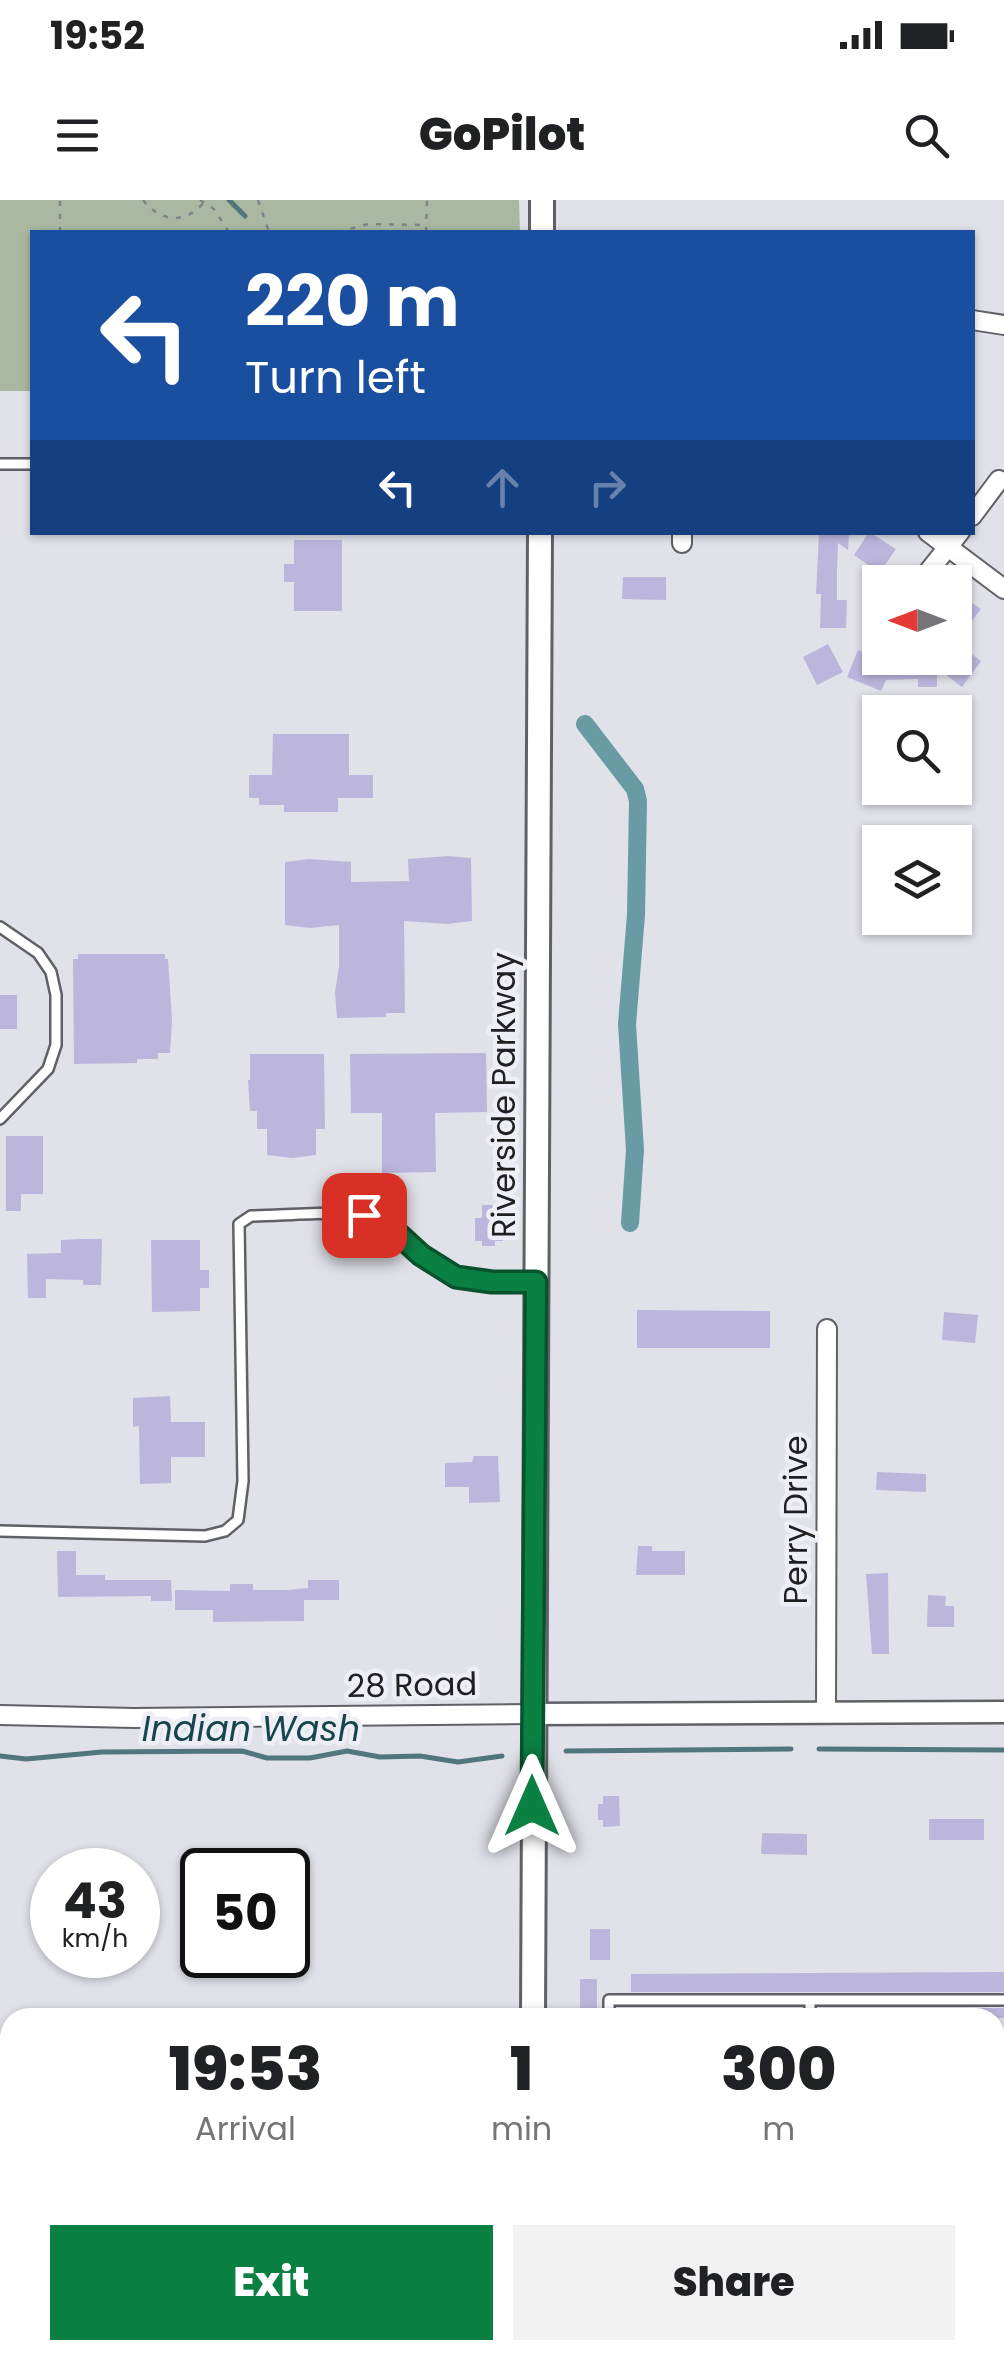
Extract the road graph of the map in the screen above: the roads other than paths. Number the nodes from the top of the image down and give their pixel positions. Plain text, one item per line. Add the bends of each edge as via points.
1 (542, 200) edge
2 (542, 230) edge
3 (975, 320) edge
4 (1004, 324) edge
5 (0, 464) edge
6 (30, 464) edge
7 (999, 480) dead end
8 (975, 512) edge
9 (540, 535) edge
10 (954, 540) edge
11 (934, 565) edge
12 (1004, 589) edge
13 (0, 927) edge
14 (0, 1120) edge
15 (536, 1282) junction
16 (827, 1328) dead end
17 (0, 1532) edge
18 (826, 1712) junction
19 (1004, 1712) edge
20 (532, 1714) junction
21 (0, 1715) edge
22 (810, 2000) junction
23 (1004, 2000) edge
24 (532, 2008) edge
25 (610, 2008) edge
26 (810, 2008) edge

1 - 2 main road
3 - 4 street
5 - 6 lane
7 - 8 street
9 - 15 main road, Riverside Parkway
10 - 11 street
10 - 12 street
13 - 14 lane via 38,952 51,972 56,1045 48,1069
15 - 17 lane via 456,1277 386,1223 364,1215 251,1216 238,1224 238,1520 205,1536
15 - 20 main road, Riverside Parkway
16 - 18 street, Perry Drive
18 - 19 street, 28 Road
18 - 20 street, 28 Road
20 - 21 street, 28 Road
20 - 24 main road, Riverside Parkway
22 - 23 lane
22 - 25 lane via 610,2000
22 - 26 lane

